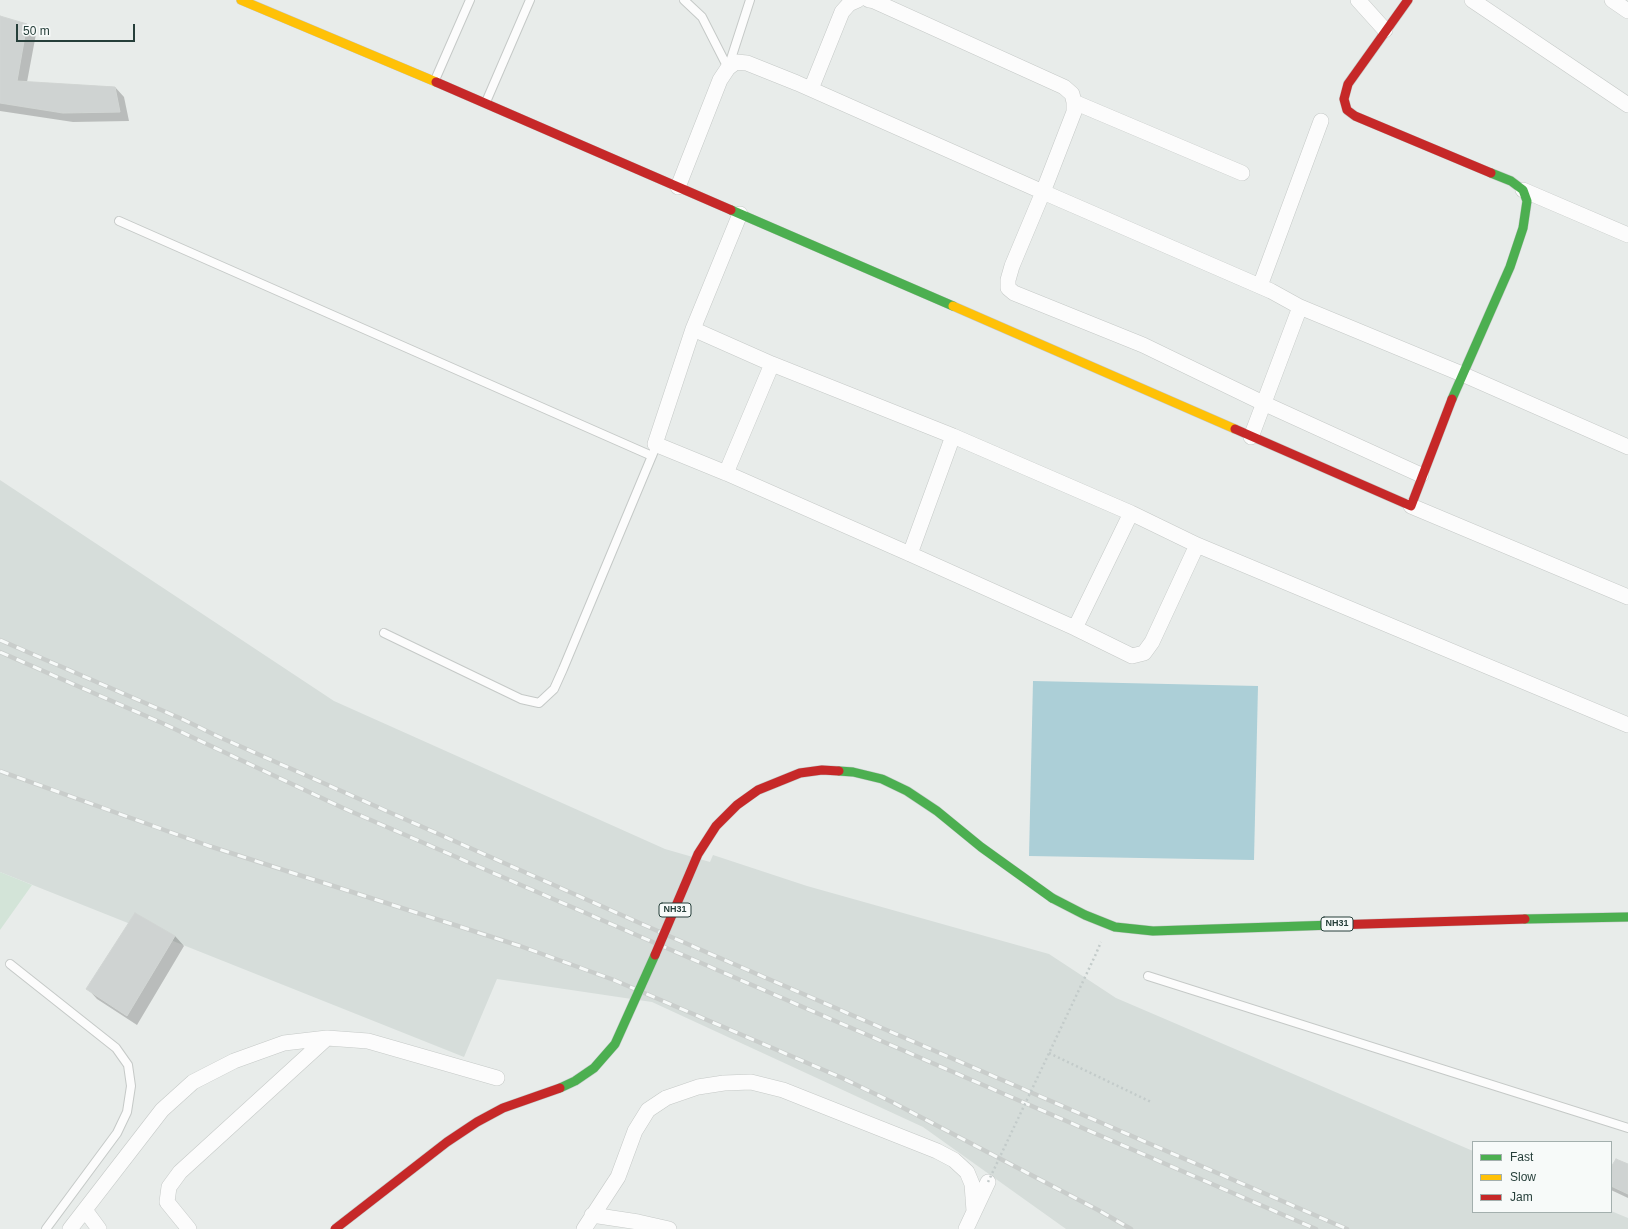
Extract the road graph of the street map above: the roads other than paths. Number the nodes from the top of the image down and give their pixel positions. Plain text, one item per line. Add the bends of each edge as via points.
1 (241, 0) edge
2 (470, 0) edge
3 (530, 0) edge
4 (684, 0) edge
5 (750, 0) edge
6 (858, 0) edge
7 (869, 0) edge
8 (1358, 0) edge
9 (1472, 0) edge
10 (1612, 0) edge
11 (1405, 1) edge
12 (254, 3) edge
13 (1628, 11) edge
14 (1385, 30) junction
15 (728, 68) junction
16 (435, 81) junction
17 (811, 89) junction
18 (1074, 102) junction
19 (486, 103) junction
20 (1628, 105) edge
21 (1322, 121) dead end
22 (1242, 173) dead end
23 (678, 187) junction
24 (1523, 190) junction
25 (1043, 192) junction
26 (740, 214) junction
27 (119, 221) dead end
28 (1628, 235) edge
29 (1260, 286) junction
30 (1300, 307) junction
31 (693, 329) junction
32 (772, 364) junction
33 (1462, 374) junction
34 (1263, 403) junction
35 (954, 436) junction
36 (1251, 437) junction
37 (1628, 447) edge
38 (654, 450) junction
39 (726, 473) junction
40 (1421, 475) junction
41 (1411, 506) junction
42 (1131, 513) junction
43 (1197, 545) junction
44 (910, 554) junction
45 (1628, 597) edge
46 (1075, 628) junction
47 (384, 633) dead end
48 (1628, 725) edge
49 (1628, 917) edge
50 (10, 964) dead end
51 (1148, 976) dead end
52 (327, 1038) junction
53 (497, 1078) dead end
54 (1628, 1128) edge
55 (988, 1182) road end
56 (85, 1210) junction
57 (974, 1211) junction
58 (592, 1215) junction
59 (46, 1229) edge
60 (70, 1229) edge
61 (99, 1229) edge
62 (189, 1229) edge
63 (335, 1229) edge
64 (584, 1229) edge
65 (669, 1229) edge
66 (966, 1229) edge

1 - 12 main road
2 - 16 lane
3 - 19 lane
4 - 15 lane via 702,17
5 - 15 lane
6 - 17 street via 849,4 842,12
7 - 18 street via 1064,87 1072,94
8 - 14 street
9 - 20 street
10 - 13 street
11 - 14 main road
12 - 16 main road
14 - 24 main road via 1348,84 1344,99 1347,110 1355,116 1511,181
15 - 17 street via 736,62 747,63
15 - 23 street via 720,80
16 - 19 main road
17 - 25 street
18 - 22 street
18 - 25 street via 1074,112
19 - 23 main road
21 - 29 street
23 - 26 main road
24 - 28 street
24 - 33 main road via 1527,201 1523,228 1510,267
25 - 29 street
25 - 34 street via 1008,280 1008,288 1014,294 1143,345
26 - 31 street
26 - 36 main road
27 - 38 lane
29 - 30 street
30 - 33 street
30 - 34 street
31 - 32 street
31 - 38 street
32 - 35 street
32 - 39 street
33 - 37 street
33 - 40 main road
34 - 36 street
34 - 40 street
35 - 42 street
35 - 44 street
36 - 41 main road
38 - 39 street
38 - 47 lane via 554,689 539,702 520,699
39 - 44 street
40 - 41 main road
41 - 45 street
42 - 43 street
42 - 46 street
43 - 46 street via 1152,642 1144,653 1132,656
43 - 48 street
44 - 46 street
49 - 63 main road, NH31, bridge via 1153,931 1115,927 1052,898 907,791 882,779 852,772 822,770 800,773 758,790 737,805 716,826 698,854 615,1044 594,1068 575,1082 503,1108 477,1122 447,1142
50 - 59 lane via 116,1048 128,1065 131,1086 127,1112 117,1134
51 - 54 lane
52 - 53 street via 368,1041
52 - 56 street via 284,1043 234,1061 193,1082 162,1110
52 - 62 street via 180,1172 169,1187 167,1202
55 - 57 street
56 - 60 street
56 - 61 street
57 - 58 street via 972,1184 967,1172 937,1150 783,1090 751,1082 698,1086 666,1098 648,1110 635,1130 618,1177
57 - 66 street
58 - 64 street
58 - 65 street

